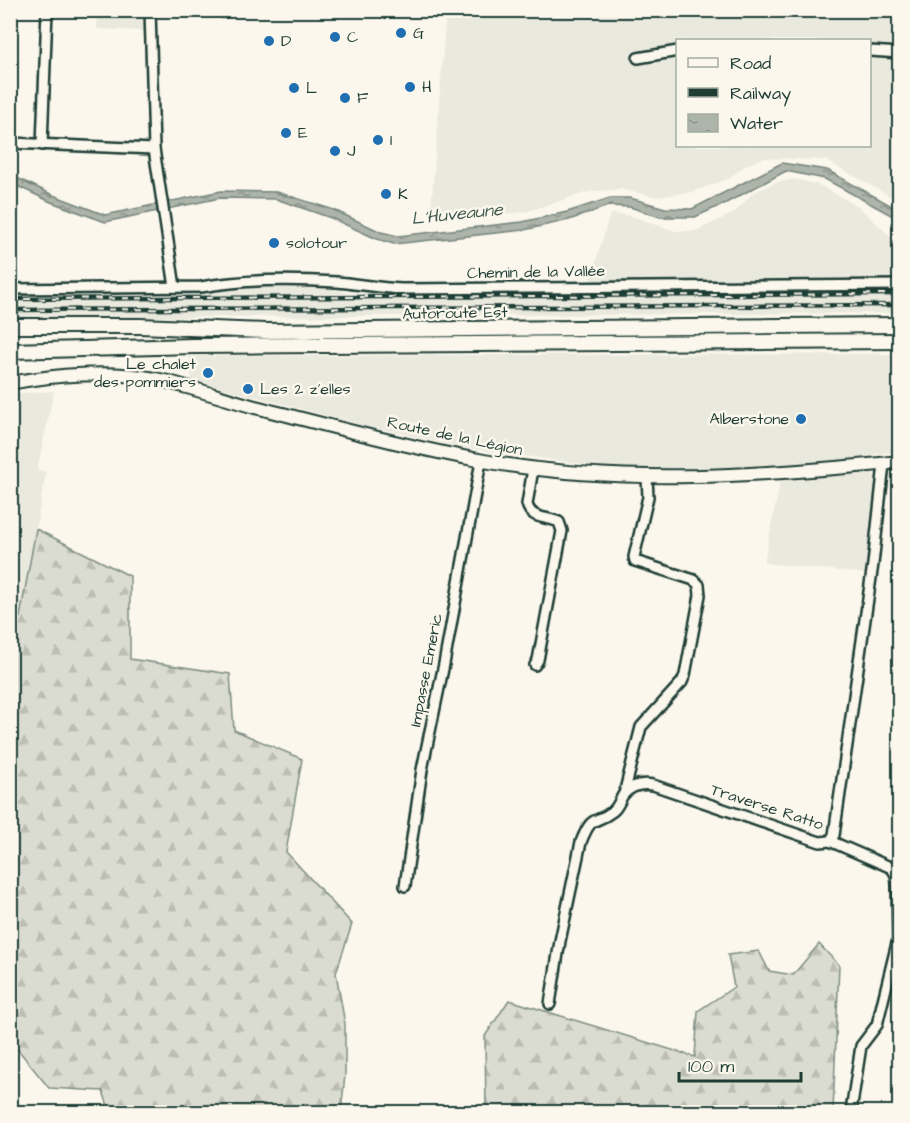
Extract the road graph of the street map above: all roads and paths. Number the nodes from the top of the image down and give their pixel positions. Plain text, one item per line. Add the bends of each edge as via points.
1 (47, 10) edge
2 (150, 10) edge
3 (676, 51) edge
4 (871, 51) edge
5 (900, 53) edge
6 (638, 58) dead end
7 (10, 143) edge
8 (42, 145) junction
9 (154, 149) junction
10 (900, 285) edge
11 (175, 287) junction
12 (10, 289) edge
13 (900, 325) edge
14 (10, 326) edge
15 (265, 331) junction
16 (10, 336) edge
17 (900, 341) edge
18 (10, 351) edge
19 (10, 383) edge
20 (481, 461) junction
21 (900, 462) edge
22 (884, 464) junction
23 (533, 469) junction
24 (647, 477) junction
25 (535, 665) dead end
26 (624, 794) junction
27 (830, 841) junction
28 (405, 886) dead end
29 (550, 1004) dead end
30 (851, 1111) edge

1 - 8 street
2 - 9 street
3 - 6 street
4 - 5 street
7 - 8 street
8 - 9 street
9 - 11 street
10 - 11 street, Chemin de la Vallée via 402,289 284,280
11 - 12 street, Chemin de la Vallée
13 - 15 highway, Autoroute Est
14 - 15 highway, Autoroute Est
15 - 16 highway
17 - 18 highway, Autoroute Est
19 - 20 main road, Route de la Légion via 76,375 152,378 290,416
20 - 23 main road, Route de la Légion
20 - 28 street, Impasse Emeric via 422,770
21 - 22 main road, Route de la Légion
22 - 24 main road, Route de la Légion via 721,477
22 - 27 street, Traverse Ratto via 873,564 834,835
23 - 24 main road, Route de la Légion
23 - 25 street via 528,509 533,516 559,522 562,531
24 - 26 street via 648,497 635,561 694,580 700,595 686,675 641,728
26 - 27 street, Traverse Ratto via 636,785 653,785 820,842
26 - 29 street, Traverse Ratto via 616,809 590,823 581,842
27 - 30 street via 892,868 897,884 898,939 877,1025 861,1046

